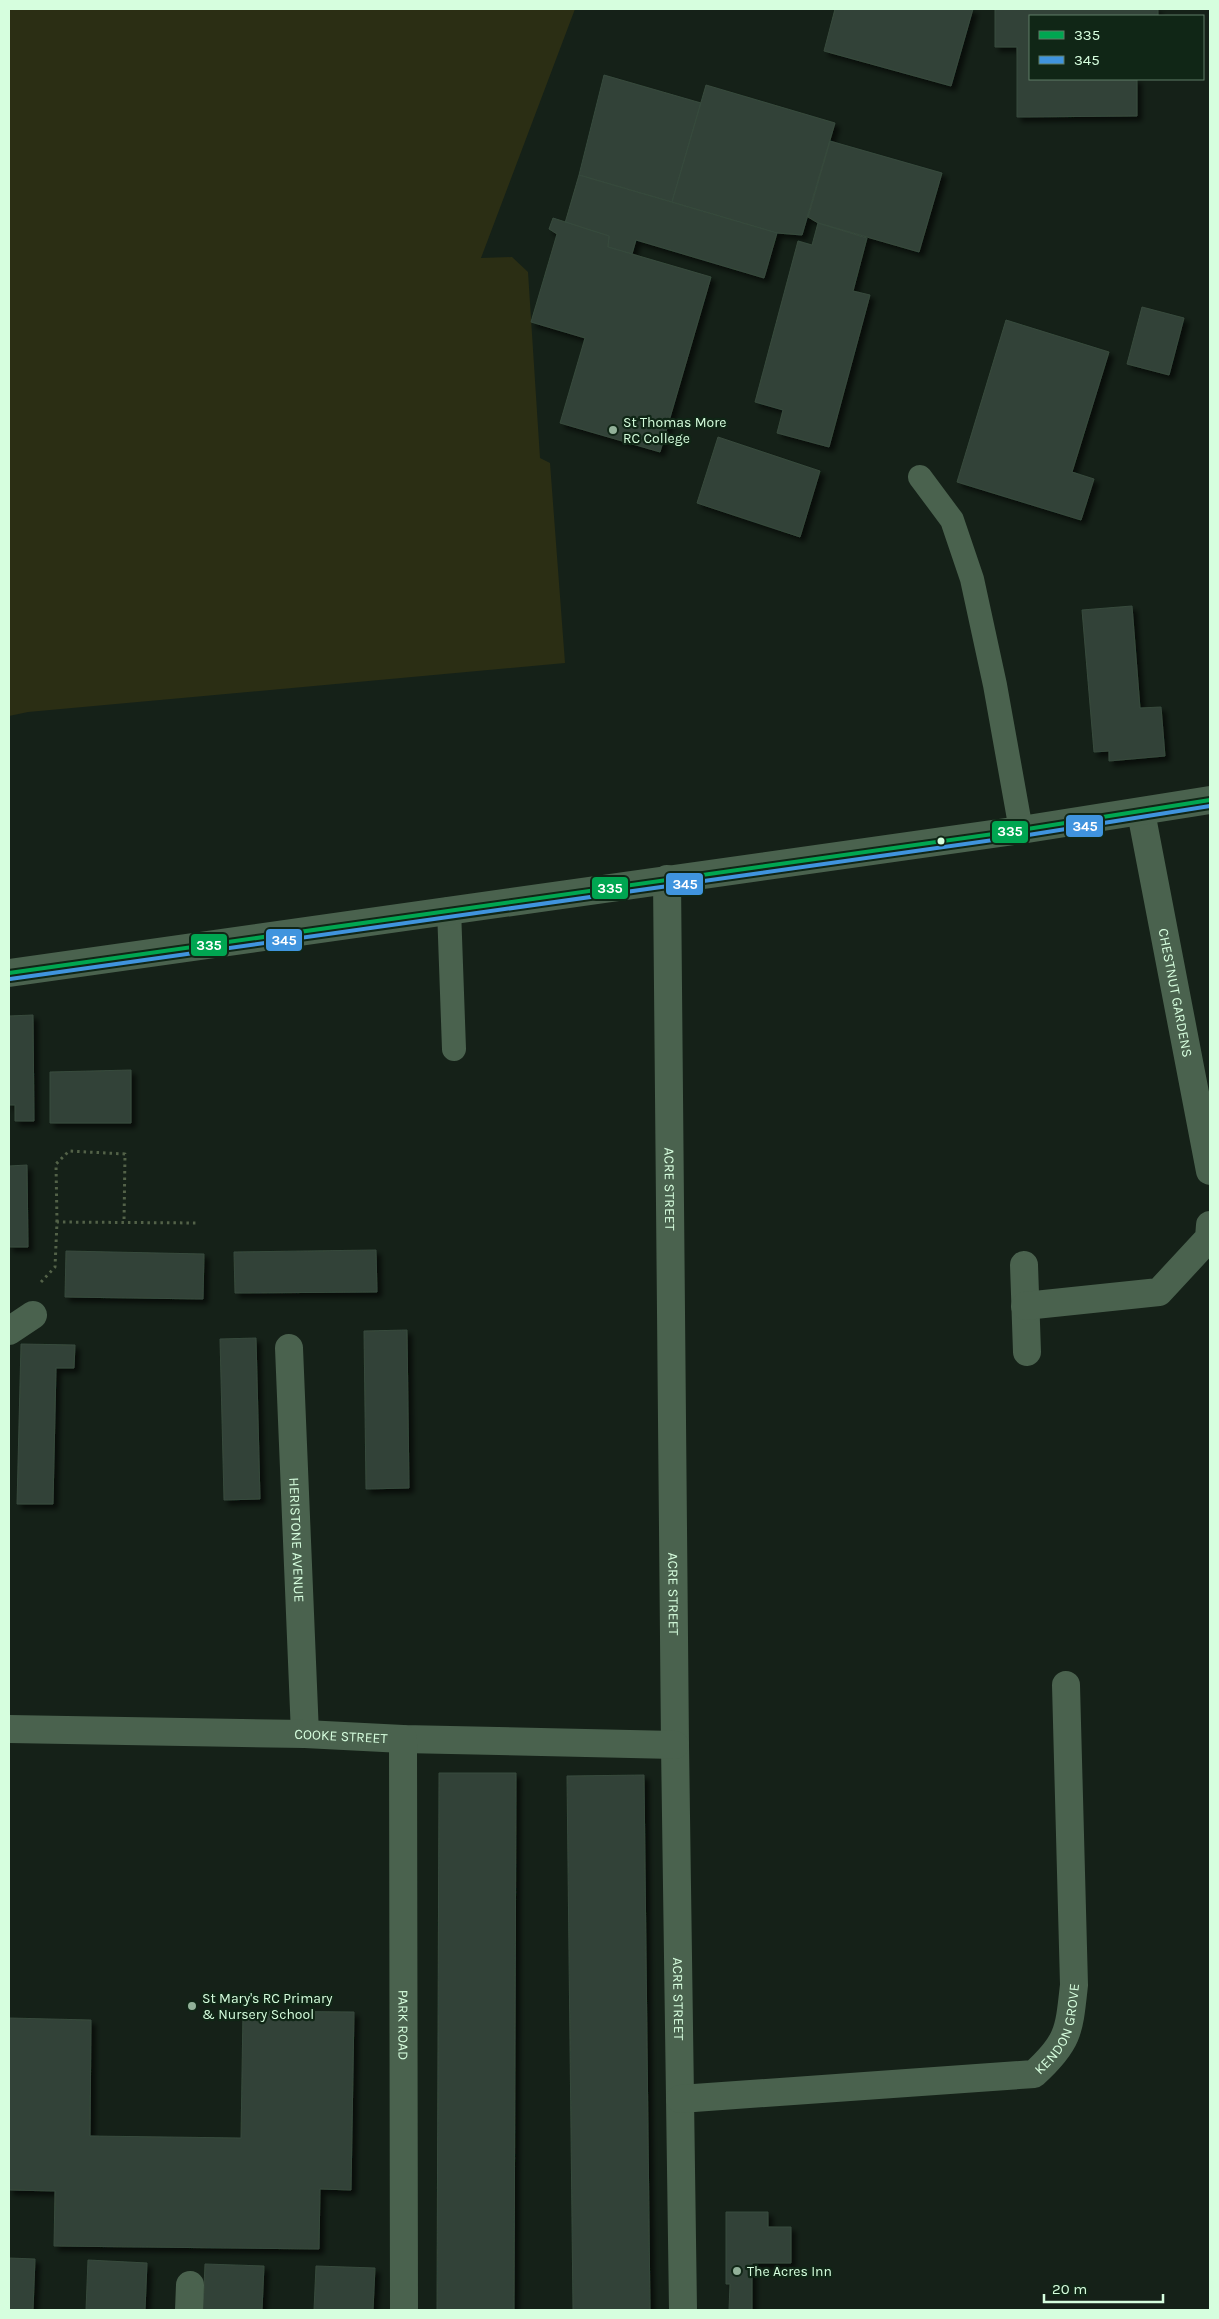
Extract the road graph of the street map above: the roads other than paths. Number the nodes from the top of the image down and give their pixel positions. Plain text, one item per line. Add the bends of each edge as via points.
1 (920, 476) dead end
2 (1210, 800) edge
3 (1142, 812) junction
4 (1021, 830) junction
5 (668, 879) junction
6 (449, 909) junction
7 (9, 973) edge
8 (454, 1049) dead end
9 (1210, 1171) edge
10 (1210, 1225) edge
11 (1024, 1265) dead end
12 (1025, 1306) junction
13 (32, 1315) road end
14 (9, 1331) edge
15 (289, 1348) dead end
16 (1027, 1352) dead end
17 (1066, 1685) dead end
18 (9, 1729) edge
19 (305, 1734) junction
20 (403, 1739) junction
21 (675, 1745) junction
22 (680, 2099) junction
23 (404, 2310) edge
24 (683, 2310) edge

1 - 4 lane via 952,520 972,579 996,685
2 - 3 street
3 - 4 street
3 - 9 street, CHESTNUT GARDENS
4 - 5 street
5 - 6 street
5 - 21 street, ACRE STREET
6 - 7 street
6 - 8 lane
10 - 12 street via 1209,1238 1158,1292
11 - 12 street
12 - 16 street
13 - 14 street
15 - 19 street, HERISTONE AVENUE
17 - 22 street, KENDON GROVE via 1074,1985 1065,2039 1050,2059 1034,2074
18 - 19 street, COOKE STREET
19 - 20 street, COOKE STREET
20 - 21 street, COOKE STREET
20 - 23 street, PARK ROAD
21 - 22 street, ACRE STREET
22 - 24 street, ACRE STREET

